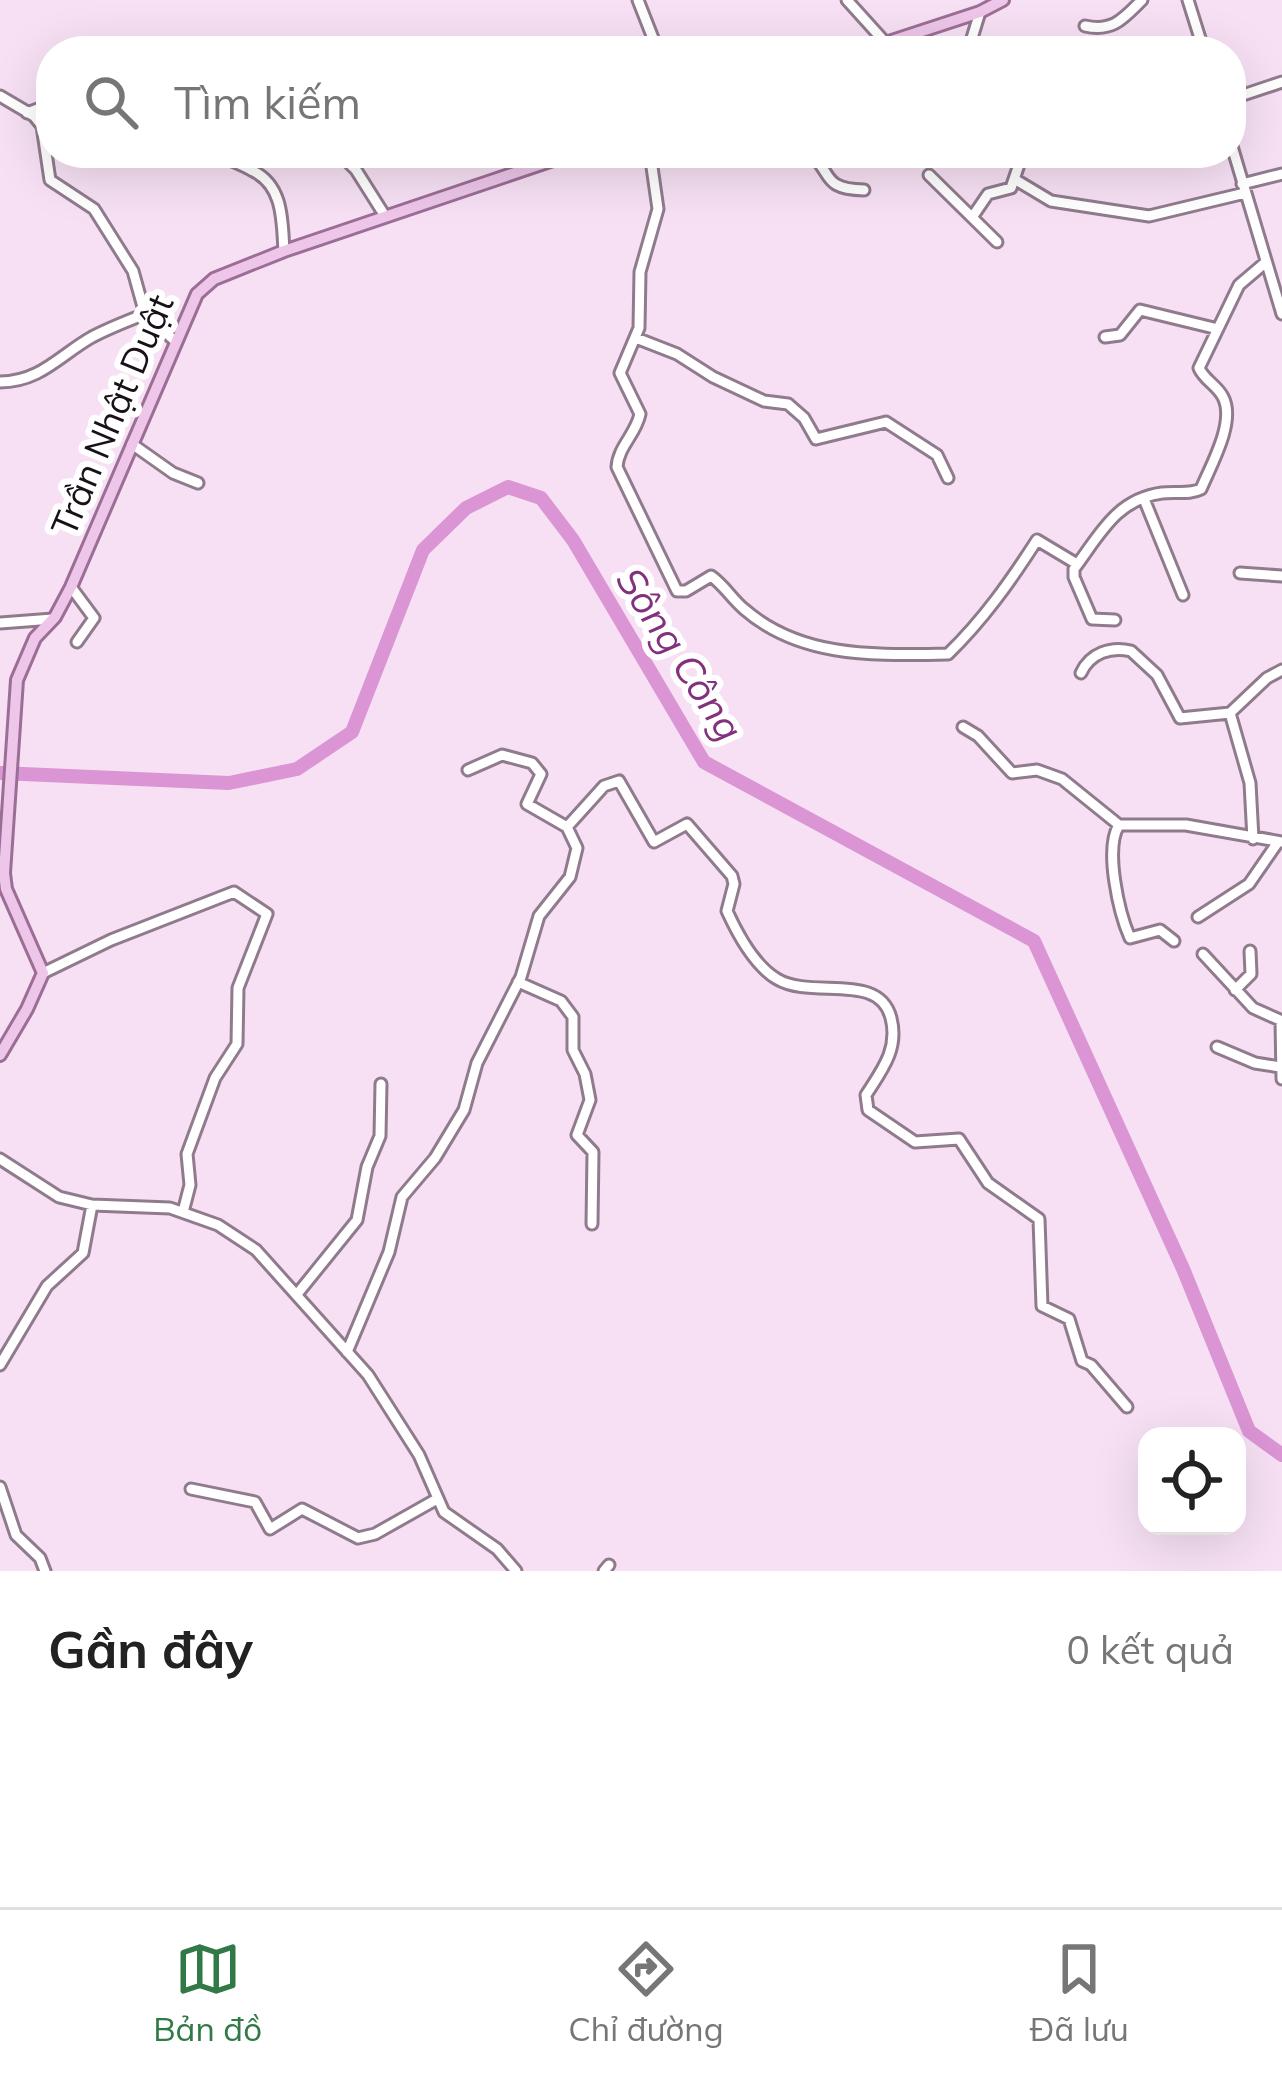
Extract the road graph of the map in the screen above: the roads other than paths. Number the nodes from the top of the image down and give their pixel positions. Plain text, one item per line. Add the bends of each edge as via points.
1 (638, 0) edge
2 (847, 0) edge
3 (872, 0) edge
4 (1004, 0) edge
5 (1142, 0) edge
6 (1188, 0) edge
7 (858, 10) junction
8 (980, 12) junction
9 (1085, 26) dead end
10 (652, 36) edge
11 (880, 36) edge
12 (901, 36) edge
13 (973, 36) edge
14 (1199, 36) edge
15 (1282, 82) edge
16 (1246, 93) edge
17 (0, 96) edge
18 (36, 110) edge
19 (27, 113) junction
20 (36, 120) edge
21 (48, 168) edge
22 (244, 168) edge
23 (354, 168) edge
24 (530, 168) edge
25 (652, 168) edge
26 (821, 168) edge
27 (1019, 168) edge
28 (1238, 168) edge
29 (1282, 174) edge
30 (929, 175) dead end
31 (1016, 180) junction
32 (1244, 188) junction
33 (864, 190) dead end
34 (973, 216) junction
35 (385, 217) junction
36 (998, 242) dead end
37 (284, 251) junction
38 (1266, 262) junction
39 (145, 314) junction
40 (1282, 314) edge
41 (1218, 329) junction
42 (1105, 337) dead end
43 (636, 338) junction
44 (175, 341) junction
45 (0, 382) edge
46 (132, 444) junction
47 (949, 478) dead end
48 (198, 483) dead end
49 (1144, 499) junction
50 (1077, 564) junction
51 (1240, 573) dead end
52 (1282, 576) edge
53 (70, 587) junction
54 (1183, 595) dead end
55 (53, 619) junction
56 (1114, 620) dead end
57 (0, 623) edge
58 (77, 642) dead end
59 (1282, 670) edge
60 (1081, 673) dead end
61 (1230, 713) junction
62 (963, 728) dead end
63 (468, 770) dead end
64 (1119, 825) junction
65 (567, 827) junction
66 (1253, 838) junction
67 (1280, 842) edge
68 (1198, 917) dead end
69 (1174, 941) dead end
70 (1250, 951) dead end
71 (1203, 954) dead end
72 (43, 973) junction
73 (518, 982) junction
74 (1235, 990) junction
75 (1281, 1021) edge
76 (1217, 1047) dead end
77 (0, 1055) edge
78 (1280, 1066) edge
79 (1282, 1079) edge
80 (381, 1084) dead end
81 (0, 1159) edge
82 (92, 1204) junction
83 (183, 1213) junction
84 (592, 1224) dead end
85 (298, 1293) junction
86 (6, 1349) edge
87 (347, 1352) junction
88 (0, 1365) edge
89 (1127, 1407) dead end
90 (0, 1486) edge
91 (191, 1489) dead end
92 (437, 1499) junction
93 (45, 1571) edge
94 (516, 1571) edge

1 - 10 street
2 - 7 street
3 - 7 street
4 - 8 main road
5 - 9 street via 1114,26
6 - 14 street
7 - 11 street
8 - 12 main road
8 - 13 street
15 - 16 street
17 - 19 street
18 - 19 street
19 - 20 street
21 - 39 street via 50,180 94,209 133,271
22 - 37 street via 277,197
23 - 35 street
24 - 35 main road, Trần Nhật Duật
25 - 43 street via 658,209 640,272
26 - 33 street via 844,188
27 - 31 street
28 - 32 street
29 - 32 street
30 - 34 street
31 - 32 street via 1051,201 1149,216
31 - 34 street via 1008,191 988,194
32 - 38 street
34 - 36 street
35 - 37 main road, Trần Nhật Duật
37 - 44 main road, Trần Nhật Duật via 202,287
38 - 40 street
38 - 41 street via 1240,285
39 - 44 street
39 - 45 street via 92,337 44,371
41 - 42 street via 1140,310 1120,335
41 - 49 street via 1199,371 1223,395 1226,416 1202,489
43 - 47 street via 764,401 788,404 816,439 891,424 938,455
43 - 50 street via 620,373 639,421 617,467 677,591 711,576 798,644 948,654 995,605 1038,539
44 - 46 main road, Trần Nhật Duật
46 - 48 street
46 - 53 main road, Trần Nhật Duật
49 - 50 street via 1109,518
49 - 54 street
50 - 56 street via 1074,578 1089,616
51 - 52 street
53 - 55 main road, Trần Nhật Duật
53 - 58 street via 94,618
55 - 57 street
55 - 72 main road, Trần Nhật Duật via 34,638 17,680 4,873
59 - 61 street
60 - 61 street via 1094,656 1122,649 1147,662 1177,718
61 - 66 street via 1250,783
62 - 64 street via 1012,773 1037,770 1061,779
63 - 65 street via 502,754 532,763 541,781 527,804
64 - 66 street via 1186,825
64 - 69 street via 1112,872 1118,913 1133,940 1160,930
65 - 73 street via 577,848 570,877 539,916
65 - 89 street via 604,786 619,781 654,842 687,824 731,876 727,911 773,976 885,1000 891,1052 865,1105 915,1142 958,1139 984,1180 1033,1212 1042,1306 1070,1319 1082,1360
66 - 67 street
67 - 68 street via 1249,884
70 - 74 street via 1251,974
71 - 74 street
72 - 77 main road
72 - 83 street via 234,892 267,914 238,988 237,1044 187,1154
73 - 84 street via 561,1001 574,1017 573,1049 590,1100 577,1135 593,1152
73 - 87 street via 477,1063 464,1110 402,1197 389,1252
74 - 75 street
75 - 78 street
76 - 78 street
78 - 79 street
80 - 85 street via 380,1133 357,1220
81 - 82 street via 58,1197
82 - 83 street
82 - 86 street via 83,1253 47,1286
83 - 85 street via 238,1236
85 - 87 street
86 - 88 street
87 - 92 street via 419,1454
90 - 93 street via 16,1535
91 - 92 street via 260,1504 270,1529 302,1509 358,1538
92 - 94 street

